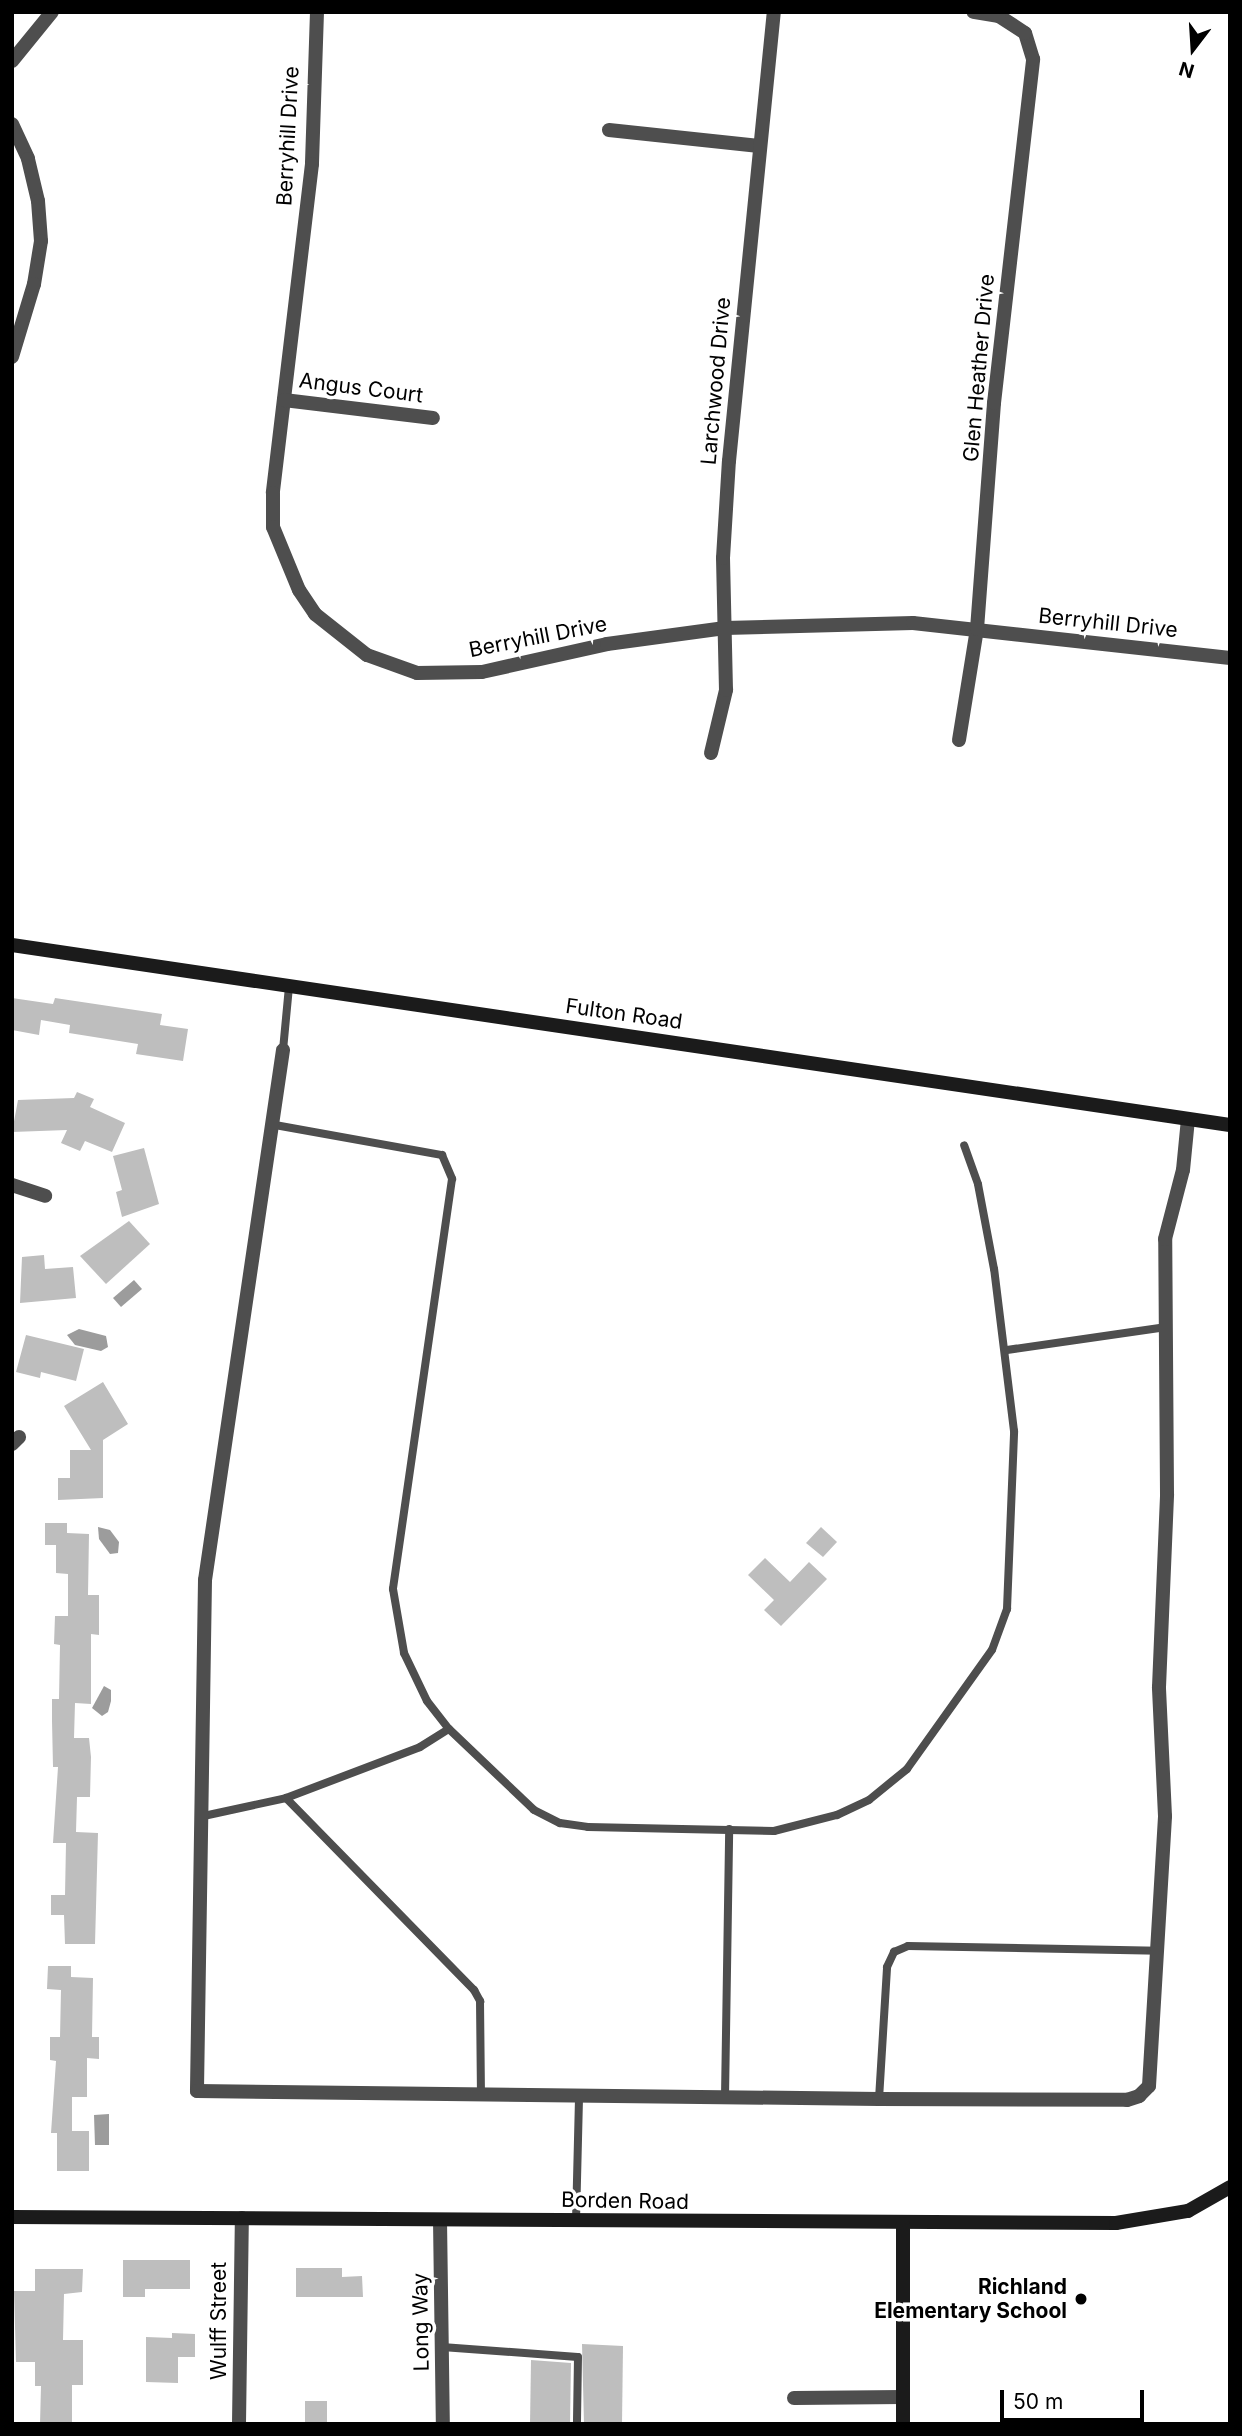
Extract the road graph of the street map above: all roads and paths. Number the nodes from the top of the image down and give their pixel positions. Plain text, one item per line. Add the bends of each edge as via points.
1 (52, 12) edge
2 (317, 12) edge
3 (775, 12) edge
4 (973, 12) edge
5 (12, 61) edge
6 (12, 124) edge
7 (610, 130) dead end
8 (759, 146) junction
9 (12, 357) edge
10 (284, 400) junction
11 (433, 418) dead end
12 (725, 628) junction
13 (977, 629) junction
14 (1230, 658) edge
15 (960, 740) dead end
16 (711, 753) dead end
17 (12, 945) edge
18 (289, 986) junction
19 (283, 1050) joint
20 (1188, 1119) junction
21 (275, 1125) junction
22 (1230, 1125) edge
23 (964, 1145) dead end
24 (12, 1185) edge
25 (45, 1196) dead end
26 (1166, 1327) junction
27 (1007, 1350) junction
28 (449, 1729) junction
29 (286, 1798) junction
30 (199, 1817) junction
31 (729, 1829) junction
32 (1158, 1951) junction
33 (481, 2095) junction
34 (579, 2096) junction
35 (725, 2098) junction
36 (879, 2099) junction
37 (1230, 2187) edge
38 (12, 2217) edge
39 (242, 2218) junction
40 (440, 2220) junction
41 (576, 2221) junction
42 (904, 2224) junction
43 (442, 2347) junction
44 (903, 2397) junction
45 (794, 2398) dead end
46 (239, 2424) edge
47 (443, 2424) edge
48 (577, 2424) edge
49 (903, 2424) edge

1 - 5 street
2 - 10 street, Berryhill Drive via 312,164
3 - 8 street, Larchwood Drive
4 - 13 street, Glen Heather Drive via 999,16 1025,33 1032,59 994,403
6 - 9 street via 30,169 41,241 34,284
7 - 8 street
8 - 12 street, Larchwood Drive via 729,461 723,558
10 - 11 street, Angus Court
10 - 12 street, Berryhill Drive via 274,527 299,590 316,614 367,655 417,673 482,673 607,644
12 - 13 street, Berryhill Drive via 913,623
12 - 16 street, Larchwood Drive via 726,690
13 - 14 street, Berryhill Drive
13 - 15 street, Glen Heather Drive
17 - 18 street, Fulton Road
18 - 19 lane
18 - 20 street, Fulton Road
19 - 21 street
20 - 22 street, Fulton Road
20 - 26 street via 1183,1170 1165,1239
21 - 28 lane via 442,1155 452,1179 393,1589 404,1653 427,1701
21 - 30 street via 205,1580
23 - 27 lane via 978,1184
24 - 25 street
26 - 27 lane
26 - 32 street via 1167,1494 1159,1687 1165,1816
27 - 31 lane via 1014,1431 1007,1609 992,1650 906,1769 869,1800 837,1815 774,1831
28 - 29 lane via 420,1747
28 - 31 lane via 534,1810 560,1823 588,1828
29 - 30 lane
29 - 33 lane via 474,1990 480,2001
30 - 33 street via 197,2091
31 - 35 lane
32 - 36 street via 1149,2086 1139,2096
32 - 36 lane via 908,1946 894,1952 887,1967
33 - 34 street
34 - 35 street
34 - 41 lane
35 - 36 street
37 - 42 street, Borden Road via 1188,2211 1128,2221
38 - 39 street, Borden Road
39 - 40 street, Borden Road
39 - 46 street, Wulff Street
40 - 41 street, Borden Road
40 - 43 street, Long Way
41 - 42 street, Borden Road
42 - 44 street
43 - 47 street, Long Way
43 - 48 lane via 578,2357
44 - 45 street
44 - 49 street

